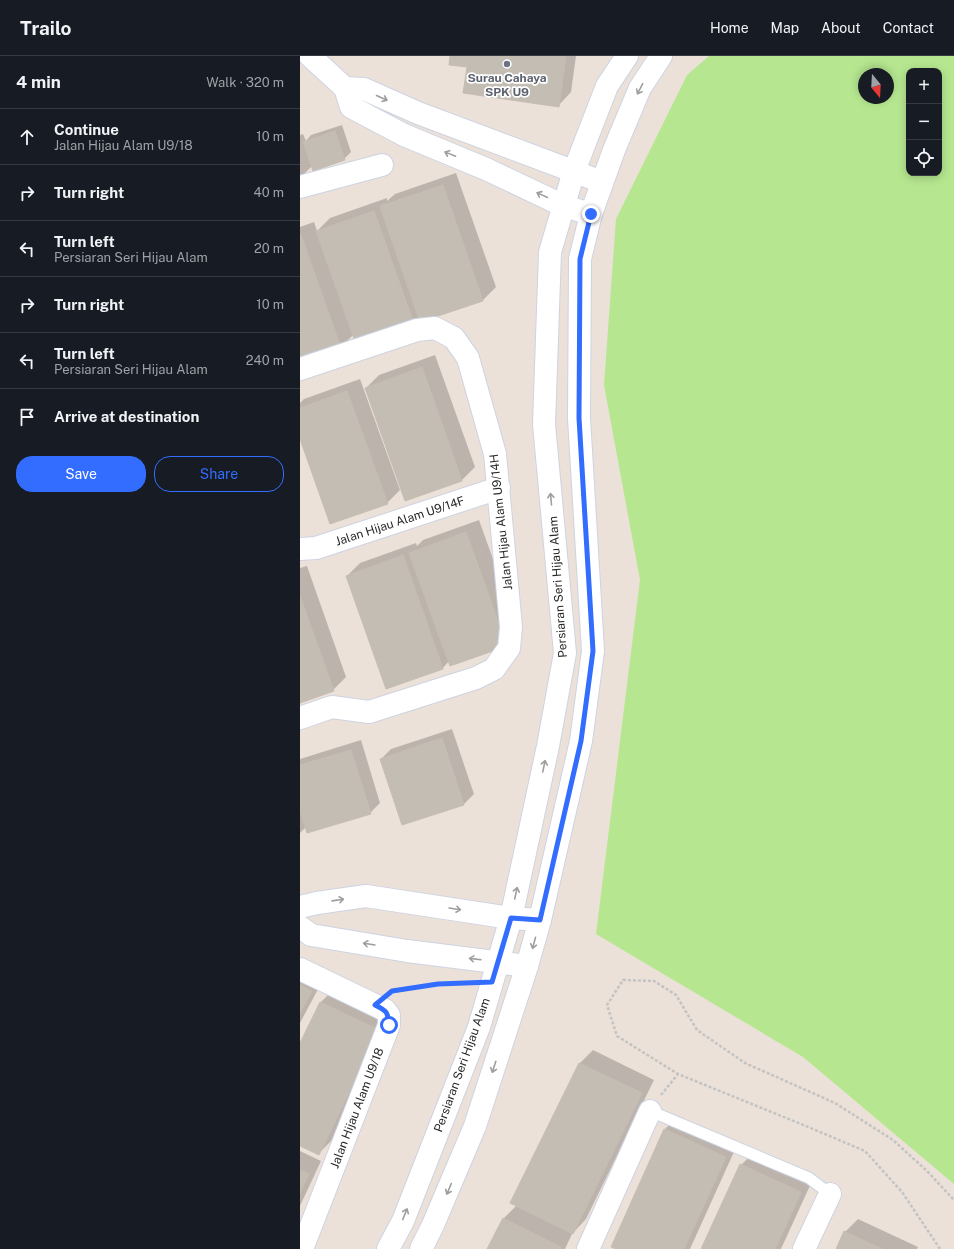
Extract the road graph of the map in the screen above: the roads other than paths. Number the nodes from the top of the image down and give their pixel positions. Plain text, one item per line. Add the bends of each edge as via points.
1 (310, 56) edge
2 (627, 56) edge
3 (661, 56) edge
4 (345, 88) junction
5 (382, 165) dead end
6 (574, 171) junction
7 (602, 182) junction
8 (300, 187) edge
9 (564, 206) junction
10 (591, 214) junction
11 (300, 369) edge
12 (499, 488) junction
13 (300, 549) edge
14 (300, 718) edge
15 (300, 908) edge
16 (511, 918) junction
17 (540, 920) junction
18 (300, 927) edge
19 (527, 966) junction
20 (300, 968) edge
21 (495, 972) junction
22 (650, 1111) joint
23 (830, 1194) joint
24 (302, 1249) edge
25 (388, 1249) edge
26 (421, 1249) edge
27 (588, 1249) edge
28 (804, 1249) edge

1 - 4 street
2 - 6 street, Persiaran Seri Hijau Alam via 607,86
3 -> 7 street via 640,88
4 -> 6 street via 364,89 418,113
9 -> 4 street via 486,169 404,135 351,107
5 - 8 street
6 - 7 street
6 - 9 street, Persiaran Seri Hijau Alam
7 - 10 street
9 - 10 street
16 -> 9 street, Persiaran Seri Hijau Alam via 565,653 544,424 550,252
10 - 17 street via 580,259 579,418 593,651 581,741
11 - 12 street, Jalan Hijau Alam U9/14H via 417,330 435,328 454,338 468,358 495,454
12 - 13 street, Jalan Hijau Alam U9/14F via 316,548
12 - 14 street, Jalan Hijau Alam U9/14H via 511,627 509,648 494,669 476,678 369,712 332,707
15 -> 16 street via 366,896
16 - 17 street
16 - 21 street, Persiaran Seri Hijau Alam
17 -> 19 street
21 -> 18 street via 407,951 311,935
19 - 21 street
19 -> 26 street via 475,1126
20 - 24 street, Jalan Hijau Alam U9/18 via 385,1010 389,1025
25 -> 21 street, Persiaran Seri Hijau Alam via 403,1221 468,1056
22 - 23 lane via 809,1178
22 - 27 street
23 - 28 street

